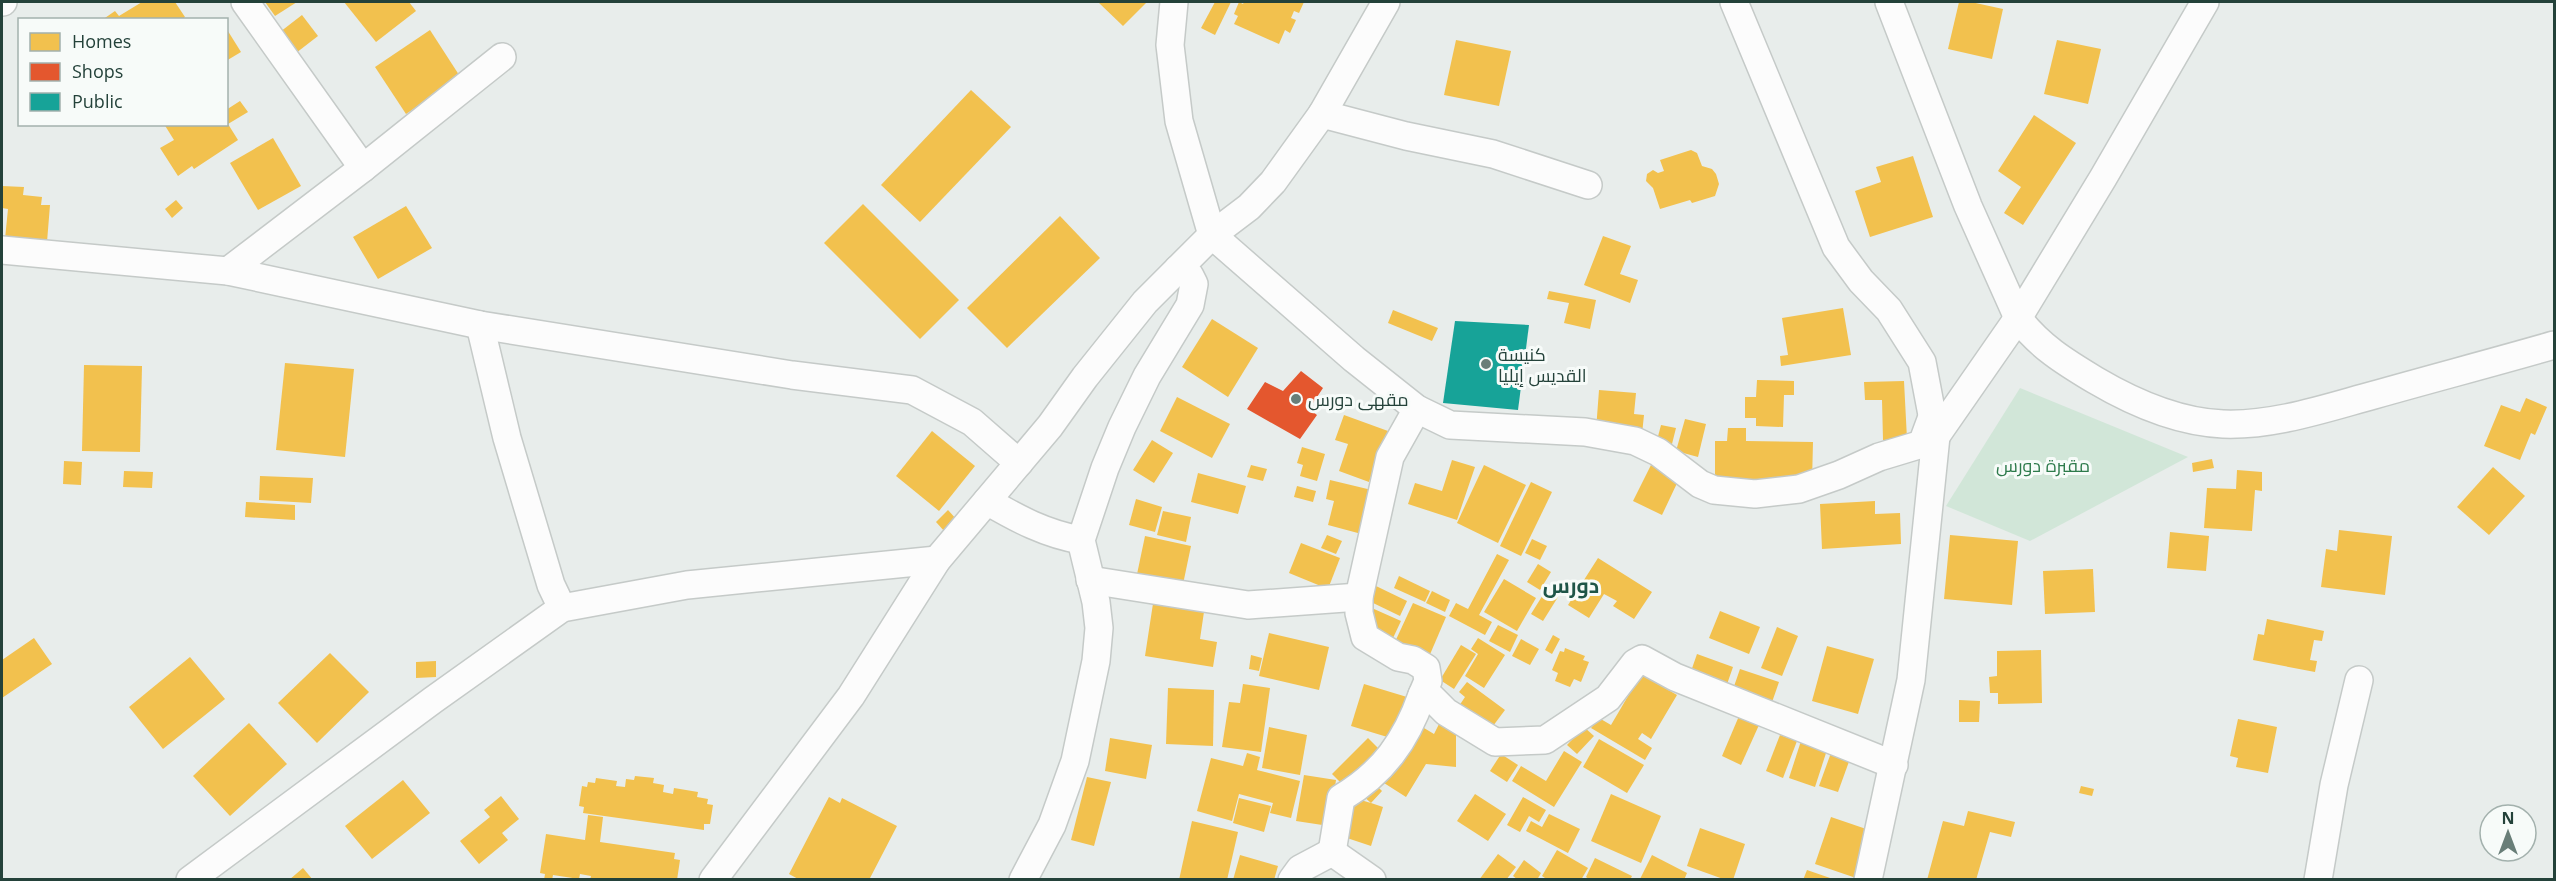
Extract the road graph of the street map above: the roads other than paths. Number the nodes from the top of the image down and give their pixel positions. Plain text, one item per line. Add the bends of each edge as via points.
1 (244, 2) edge
2 (1174, 2) edge
3 (1386, 2) edge
4 (1734, 2) edge
5 (1889, 2) edge
6 (2205, 2) edge
7 (502, 57) dead end
8 (1322, 114) junction
9 (363, 168) junction
10 (1588, 185) dead end
11 (1212, 235) junction
12 (2, 250) edge
13 (1178, 269) junction
14 (228, 271) junction
15 (2018, 318) junction
16 (480, 325) junction
17 (2554, 345) edge
18 (1417, 409) junction
19 (1934, 427) junction
20 (1018, 463) junction
21 (987, 501) junction
22 (1081, 540) junction
23 (937, 560) junction
24 (1090, 580) junction
25 (1359, 597) junction
26 (562, 608) junction
27 (2359, 680) dead end
28 (1422, 695) junction
29 (1894, 765) junction
30 (1332, 852) junction
31 (190, 879) edge
32 (713, 879) edge
33 (1023, 879) edge
34 (1292, 879) edge
35 (1372, 879) edge
36 (1868, 879) edge
37 (2318, 879) edge

1 - 9 street
2 - 11 street via 1170,45 1179,121
3 - 8 street
4 - 19 street via 1836,247 1889,310 1922,362
5 - 15 street via 1968,206
6 - 15 street
7 - 9 street
8 - 10 street via 1493,154
8 - 11 street via 1274,182
9 - 14 street
11 - 13 street
11 - 18 street
12 - 14 street
13 - 20 street via 1145,302
13 - 22 street via 1190,276 1194,284 1190,305 1122,427
14 - 16 street
15 - 17 street via 2061,360 2115,392 2186,419 2223,424 2265,422
15 - 19 street
16 - 20 street via 792,375 912,390 972,422
16 - 26 street via 507,438 551,585
18 - 19 street via 1450,425 1585,432 1635,441 1658,452 1700,484 1714,490 1755,494 1800,489 1922,444
18 - 25 street via 1390,457
19 - 29 street via 1911,680
20 - 21 street
21 - 22 street via 1054,536
21 - 23 street
22 - 24 street
23 - 26 street via 687,585
23 - 32 street via 851,696
24 - 25 street via 1248,605
24 - 33 street via 1099,628 1075,761 1052,825
25 - 28 street via 1365,637 1426,668 1428,681
26 - 31 street
27 - 37 street via 2334,785
28 - 29 street via 1431,697 1446,712 1494,742 1545,740 1608,698 1642,659 1675,677
28 - 30 street via 1412,724 1393,754 1359,787 1341,798
29 - 36 street
30 - 34 street via 1300,869
30 - 35 street

